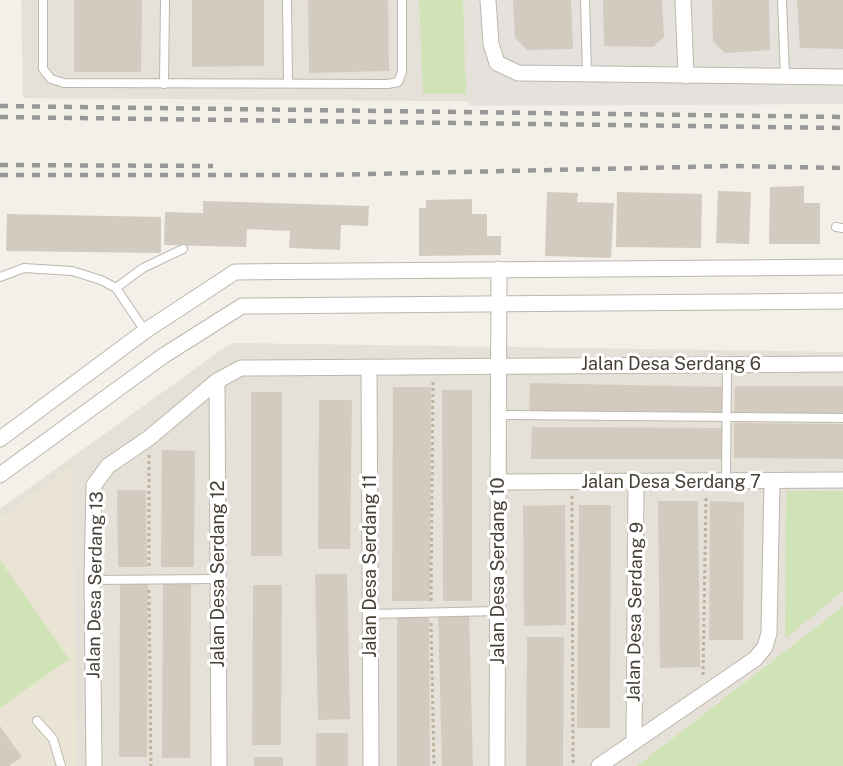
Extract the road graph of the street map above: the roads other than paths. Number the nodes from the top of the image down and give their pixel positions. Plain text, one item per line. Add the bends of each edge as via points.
1 (43, 0) edge
2 (165, 0) edge
3 (287, 0) edge
4 (402, 0) edge
5 (488, 0) edge
6 (585, 0) edge
7 (683, 0) edge
8 (782, 0) edge
9 (587, 75) junction
10 (686, 76) junction
11 (785, 76) junction
12 (843, 77) edge
13 (288, 82) junction
14 (164, 84) junction
15 (183, 249) dead end
16 (843, 267) edge
17 (499, 269) junction
18 (0, 277) edge
19 (116, 288) junction
20 (843, 301) edge
21 (499, 306) junction
22 (145, 331) junction
23 (727, 364) junction
24 (843, 364) edge
25 (369, 367) junction
26 (241, 368) joint
27 (498, 371) junction
28 (217, 381) junction
29 (498, 414) junction
30 (727, 417) junction
31 (843, 418) edge
32 (0, 439) edge
33 (0, 475) edge
34 (843, 480) edge
35 (498, 482) junction
36 (726, 482) junction
37 (772, 482) junction
38 (636, 483) junction
39 (218, 579) junction
40 (92, 580) junction
41 (498, 611) junction
42 (370, 614) junction
43 (37, 721) dead end
44 (634, 741) junction
45 (61, 766) edge
46 (94, 766) edge
47 (219, 766) edge
48 (371, 766) edge
49 (497, 766) edge
50 (599, 766) edge

1 - 14 lane via 43,69 51,79 64,83
2 - 14 lane
3 - 13 lane
4 - 13 lane via 402,72 398,82
5 - 9 street via 491,44 497,63 518,73
6 - 9 lane
7 - 10 street
8 - 11 lane
9 - 10 street
10 - 11 street
11 - 12 street
13 - 14 lane
15 - 19 lane via 143,268
16 - 17 street
17 - 21 street, Jalan Desa Serdang 10
17 - 22 street via 235,272
18 - 19 lane via 24,268 72,271
19 - 22 lane
20 - 21 street
21 - 27 street, Jalan Desa Serdang 10
21 - 33 street via 242,306 163,356
22 - 32 street
23 - 24 street, Jalan Desa Serdang 6
23 - 27 street, Jalan Desa Serdang 6
23 - 30 lane
25 - 26 street, Jalan Desa Serdang 6
25 - 27 street, Jalan Desa Serdang 6
25 - 42 street, Jalan Desa Serdang 11
26 - 28 street, Jalan Desa Serdang 13
27 - 29 street, Jalan Desa Serdang 10
28 - 39 street, Jalan Desa Serdang 12
28 - 40 street, Jalan Desa Serdang 13 via 149,438 108,466 94,485
29 - 30 lane
29 - 35 street, Jalan Desa Serdang 10
30 - 31 lane
30 - 36 lane
34 - 37 street, Jalan Desa Serdang 7
35 - 38 street, Jalan Desa Serdang 7
35 - 41 street, Jalan Desa Serdang 10
36 - 37 street, Jalan Desa Serdang 7
36 - 38 street, Jalan Desa Serdang 7
37 - 44 street via 769,633 765,647 755,659
38 - 44 street, Jalan Desa Serdang 9
39 - 40 lane
39 - 47 street, Jalan Desa Serdang 12
40 - 46 street, Jalan Desa Serdang 13
41 - 42 lane
41 - 49 street, Jalan Desa Serdang 10
42 - 48 street, Jalan Desa Serdang 11
43 - 45 lane via 53,739
44 - 50 street

